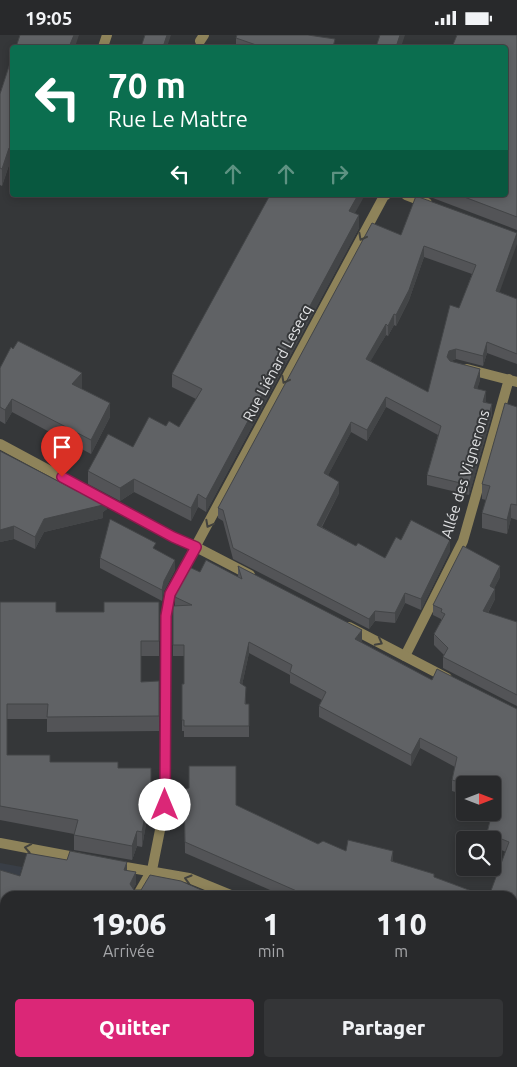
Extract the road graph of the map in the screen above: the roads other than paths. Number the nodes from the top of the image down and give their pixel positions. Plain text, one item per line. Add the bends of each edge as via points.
1 (383, 197) edge
2 (412, 197) edge
3 (434, 205) edge
4 (454, 366) edge
5 (513, 381) edge
6 (0, 444) edge
7 (196, 547) junction
8 (264, 582) edge
9 (343, 624) edge
10 (405, 656) junction
11 (457, 683) edge
12 (0, 843) edge
13 (87, 859) edge
14 (107, 863) edge
15 (152, 871) junction
16 (139, 891) edge
17 (221, 891) edge

1 -> 7 street, Rue Liénard Lesecq
2 - 3 street
4 - 5 street
5 - 10 street, Allée des Vignerons via 463,541
6 - 7 street
7 - 8 street
7 - 15 street, Rue Liénard Lesecq via 170,594 166,616 165,805
9 -> 10 street
10 - 11 street
13 -> 12 street
14 - 15 street
15 - 16 street
17 -> 15 street via 189,878

